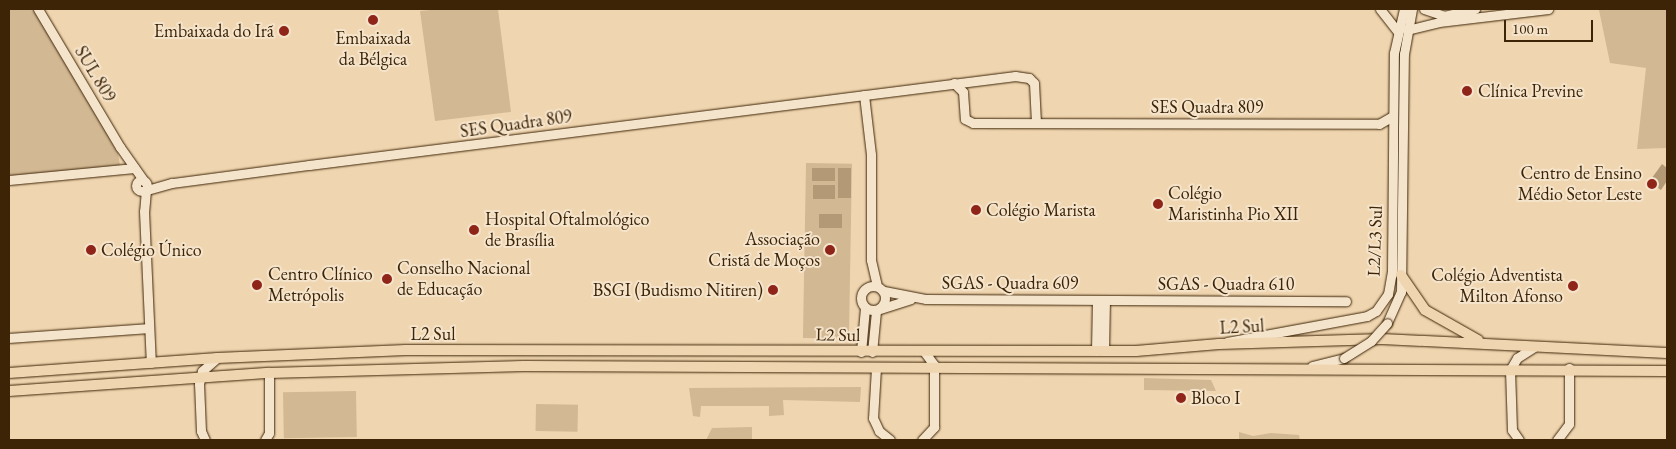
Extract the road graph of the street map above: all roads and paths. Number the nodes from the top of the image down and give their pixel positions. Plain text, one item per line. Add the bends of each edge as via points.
1 (38, 9) edge
2 (1380, 9) edge
3 (1404, 9) edge
4 (1412, 9) edge
5 (1424, 9) edge
6 (1475, 9) edge
7 (1548, 9) edge
8 (1407, 30) junction
9 (1397, 31) junction
10 (972, 81) junction
11 (954, 83) junction
12 (963, 92) junction
13 (864, 95) junction
14 (1393, 116) junction
15 (1036, 123) junction
16 (1378, 124) junction
17 (1393, 133) junction
18 (132, 168) junction
19 (9, 180) edge
20 (172, 183) junction
21 (143, 186) junction
22 (163, 186) junction
23 (144, 211) junction
24 (871, 260) junction
25 (1401, 275) junction
26 (880, 288) junction
27 (864, 289) junction
28 (914, 298) junction
29 (1101, 300) junction
30 (1346, 301) dead end
31 (865, 308) junction
32 (878, 310) junction
33 (149, 328) junction
34 (9, 338) edge
35 (1481, 342) junction
36 (1219, 344) junction
37 (1534, 347) junction
38 (679, 350) junction
39 (696, 350) junction
40 (806, 350) junction
41 (524, 351) junction
42 (542, 351) junction
43 (823, 351) junction
44 (924, 351) junction
45 (1003, 351) junction
46 (1100, 351) junction
47 (330, 352) junction
48 (861, 352) junction
49 (872, 352) junction
50 (1617, 352) junction
51 (1640, 353) junction
52 (1667, 353) edge
53 (311, 354) junction
54 (217, 358) junction
55 (151, 362) junction
56 (114, 364) junction
57 (88, 366) junction
58 (524, 366) junction
59 (542, 366) junction
60 (680, 366) junction
61 (700, 367) junction
62 (876, 368) junction
63 (934, 368) junction
64 (1001, 368) junction
65 (1569, 368) junction
66 (803, 369) junction
67 (826, 369) junction
68 (1287, 369) junction
69 (1617, 369) junction
70 (1510, 370) junction
71 (1636, 370) junction
72 (308, 371) junction
73 (334, 371) junction
74 (1667, 371) edge
75 (9, 373) edge
76 (269, 373) junction
77 (200, 378) junction
78 (112, 383) junction
79 (87, 384) junction
80 (9, 391) edge
81 (205, 440) edge
82 (265, 440) edge
83 (890, 440) edge
84 (922, 440) edge
85 (1519, 440) edge
86 (1557, 440) edge

1 - 18 street, SUL 809
2 - 9 street
3 - 9 street, L2/L3 Sul
4 - 8 street, L2/L3 Sul
5 - 6 street via 1444,16
7 - 8 street via 1439,22
8 - 25 street, L2/L3 Sul
9 - 14 street, L2/L3 Sul
10 - 11 street, SES Quadra 809
10 - 12 street
10 - 15 street, SES Quadra 809 via 1029,78 1035,88
11 - 12 street
11 - 13 street, SES Quadra 809
12 - 15 street, SES Quadra 809 via 965,119 969,122
13 - 20 street, SES Quadra 809
13 - 24 street via 871,155
14 - 16 street, SES Quadra 809
14 - 17 street, L2/L3 Sul
15 - 16 street, SES Quadra 809
16 - 17 street
17 - 36 street, L2/L3 Sul via 1392,271 1391,284 1382,303 1367,316 1260,333
18 - 19 street
18 - 21 street, SUL 809
20 - 21 street, SES Quadra 809
20 - 22 street, SES Quadra 809
21 - 22 street, SES Quadra 809
21 - 23 street, SUL 809
22 - 23 street
23 - 33 street, SUL 809
24 - 26 street
24 - 27 street
25 - 35 main road via 1425,310
25 - 68 street, L2/L3 Sul, bridge via 1398,303 1387,324 1372,340 1344,358
26 - 27 street
26 - 28 street, SGAS - Quadra 609
26 - 32 street
27 - 31 street
28 - 29 street, SGAS - Quadra 609
28 - 32 street, SGAS - Quadra 609
29 - 30 street, SGAS - Quadra 610
29 - 46 street
31 - 32 street
31 - 48 street
32 - 49 street
33 - 34 street
33 - 55 street, SUL 809
35 - 36 main road, L2 Sul via 1357,339
35 - 37 main road, L2 Sul
36 - 46 main road, L2 Sul
37 - 50 main road, L2 Sul
37 - 70 street via 1517,358
38 - 39 main road, L2 Sul
38 - 42 main road, L2 Sul
38 - 60 main road via 683,359
39 - 40 main road, L2 Sul
39 - 61 main road via 693,360
40 - 43 main road, L2 Sul
40 - 66 main road via 809,360
41 - 42 main road, L2 Sul
41 - 47 main road, L2 Sul
41 - 58 main road via 528,358
42 - 59 main road via 538,359
43 - 48 main road, L2 Sul
43 - 67 main road via 821,360
44 - 45 main road, L2 Sul
44 - 49 main road, L2 Sul
44 - 63 street
45 - 46 main road, L2 Sul
45 - 64 main road via 999,360
47 - 53 main road, L2 Sul
47 - 73 main road via 326,363
48 - 49 main road, L2 Sul
50 - 51 main road, L2 Sul
50 - 69 main road via 1622,363
51 - 52 main road, L2 Sul
51 - 71 main road via 1633,360
53 - 54 main road, L2 Sul
53 - 72 main road via 315,366
54 - 55 main road, L2 Sul
54 - 77 street via 205,368
55 - 56 main road, L2 Sul
56 - 57 main road, L2 Sul
56 - 78 main road via 108,372
57 - 75 main road, L2 Sul
57 - 79 main road via 92,374
58 - 59 main road, L2 Sul
58 - 73 main road, L2 Sul
59 - 60 main road, L2 Sul
60 - 61 main road, L2 Sul
61 - 66 main road, L2 Sul
62 - 63 main road, L2 Sul
62 - 67 main road, L2 Sul
62 - 83 street via 873,418 879,431
63 - 64 main road, L2 Sul
63 - 84 street via 934,427
64 - 68 main road, L2 Sul
65 - 69 main road, L2 Sul
65 - 70 main road, L2 Sul
65 - 86 street via 1569,424
66 - 67 main road, L2 Sul
68 - 70 main road, L2 Sul
69 - 71 main road, L2 Sul
70 - 85 street via 1512,430
71 - 74 main road, L2 Sul
72 - 73 main road, L2 Sul
72 - 76 main road, L2 Sul
76 - 77 main road, L2 Sul
76 - 82 street via 269,433
77 - 78 main road, L2 Sul
77 - 81 street via 201,431
78 - 79 main road, L2 Sul
79 - 80 main road, L2 Sul

